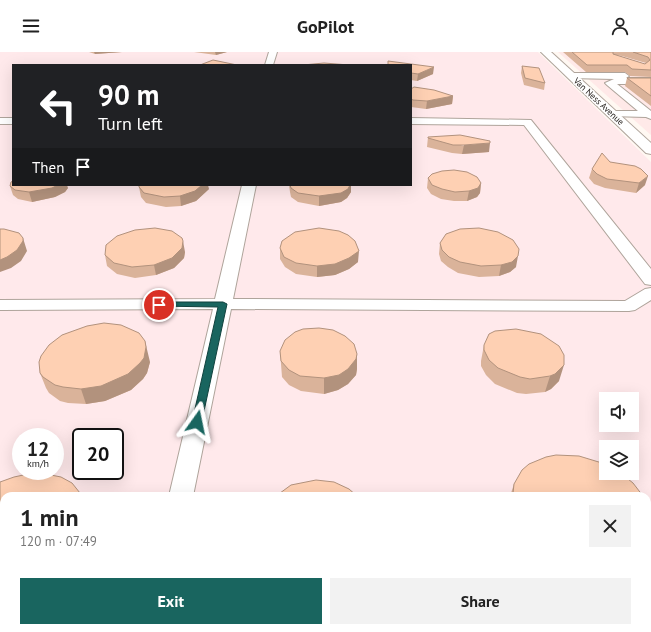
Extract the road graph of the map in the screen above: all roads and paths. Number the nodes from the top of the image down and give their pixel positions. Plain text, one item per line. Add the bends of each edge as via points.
1 (272, 52) edge
2 (546, 52) edge
3 (268, 64) edge
4 (572, 76) junction
5 (651, 76) edge
6 (651, 81) edge
7 (613, 114) junction
8 (650, 115) edge
9 (0, 121) edge
10 (12, 121) edge
11 (412, 121) edge
12 (651, 150) edge
13 (249, 186) edge
14 (651, 280) edge
15 (651, 293) edge
16 (223, 304) junction
17 (0, 305) edge
18 (182, 492) edge

1 - 3 street
2 - 4 main road, Van Ness Avenue
4 - 5 street
4 - 7 main road, Van Ness Avenue
6 - 8 street via 615,81 610,84
7 - 8 street
7 - 12 main road, Van Ness Avenue
9 - 10 street
11 - 14 street via 527,122
13 - 16 street
15 - 16 street via 630,306
16 - 17 street
16 - 18 street

